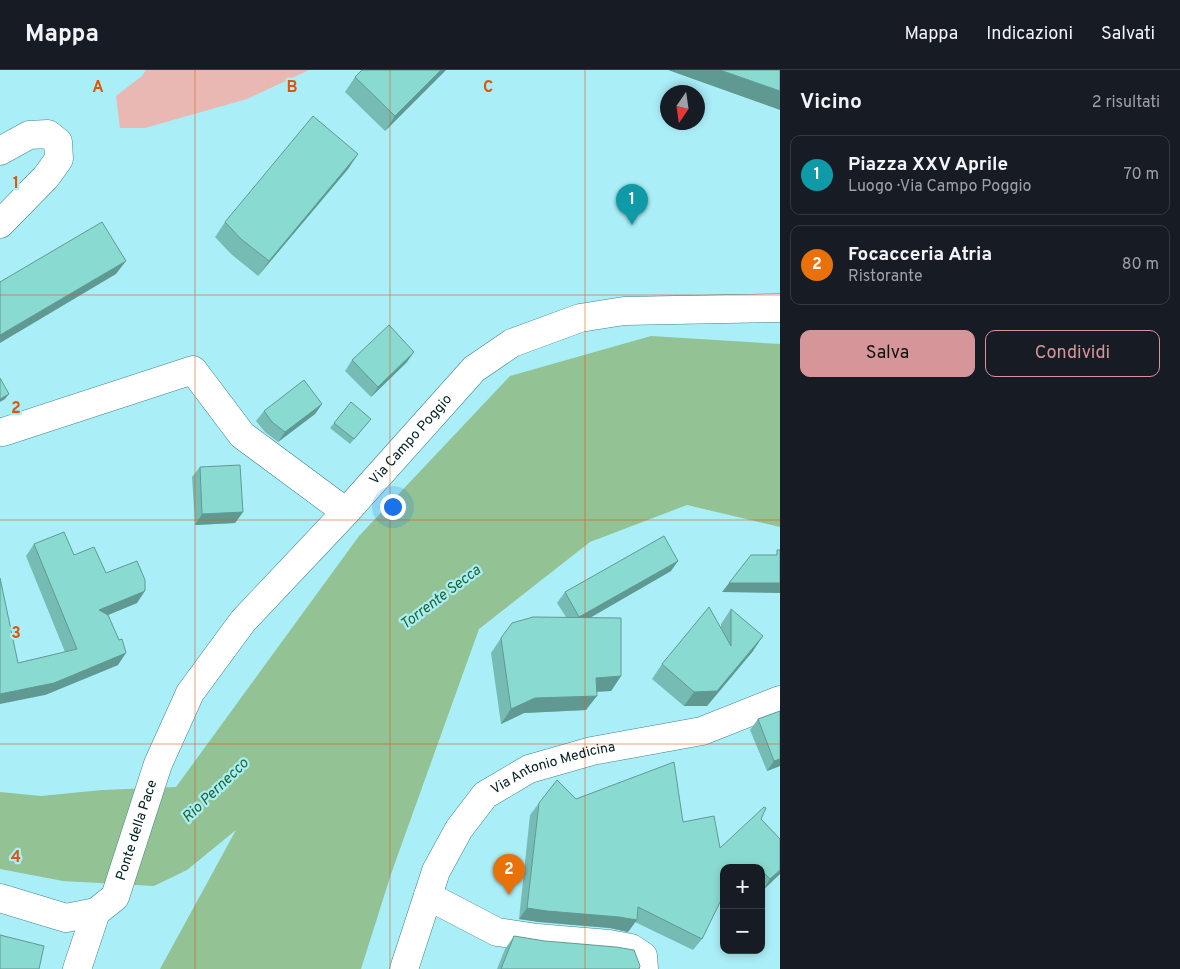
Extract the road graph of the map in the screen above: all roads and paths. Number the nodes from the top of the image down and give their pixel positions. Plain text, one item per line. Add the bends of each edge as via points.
1 (0, 151) edge
2 (0, 224) edge
3 (780, 308) edge
4 (0, 432) edge
5 (346, 512) junction
6 (780, 700) edge
7 (158, 764) joint
8 (428, 896) junction
9 (0, 898) edge
10 (105, 905) junction
11 (77, 969) edge
12 (404, 969) edge
13 (644, 969) edge

1 - 2 street via 29,135 48,134 58,142 59,158 46,177
3 - 5 street, Via Campo Poggio via 624,311 580,318 512,343 474,369
4 - 5 street via 193,370 242,435
5 - 7 street, Via Campo Poggio via 244,621 190,693
6 - 8 street, Via Antonio Medicina via 702,731 592,750 529,769 485,795 459,829 436,872
7 - 10 street, Ponte della Pace
8 - 12 street, Via Antonio Medicina
8 - 13 street via 497,932 631,948 643,956
9 - 10 street via 66,918
10 - 11 street, Ponte della Pace

